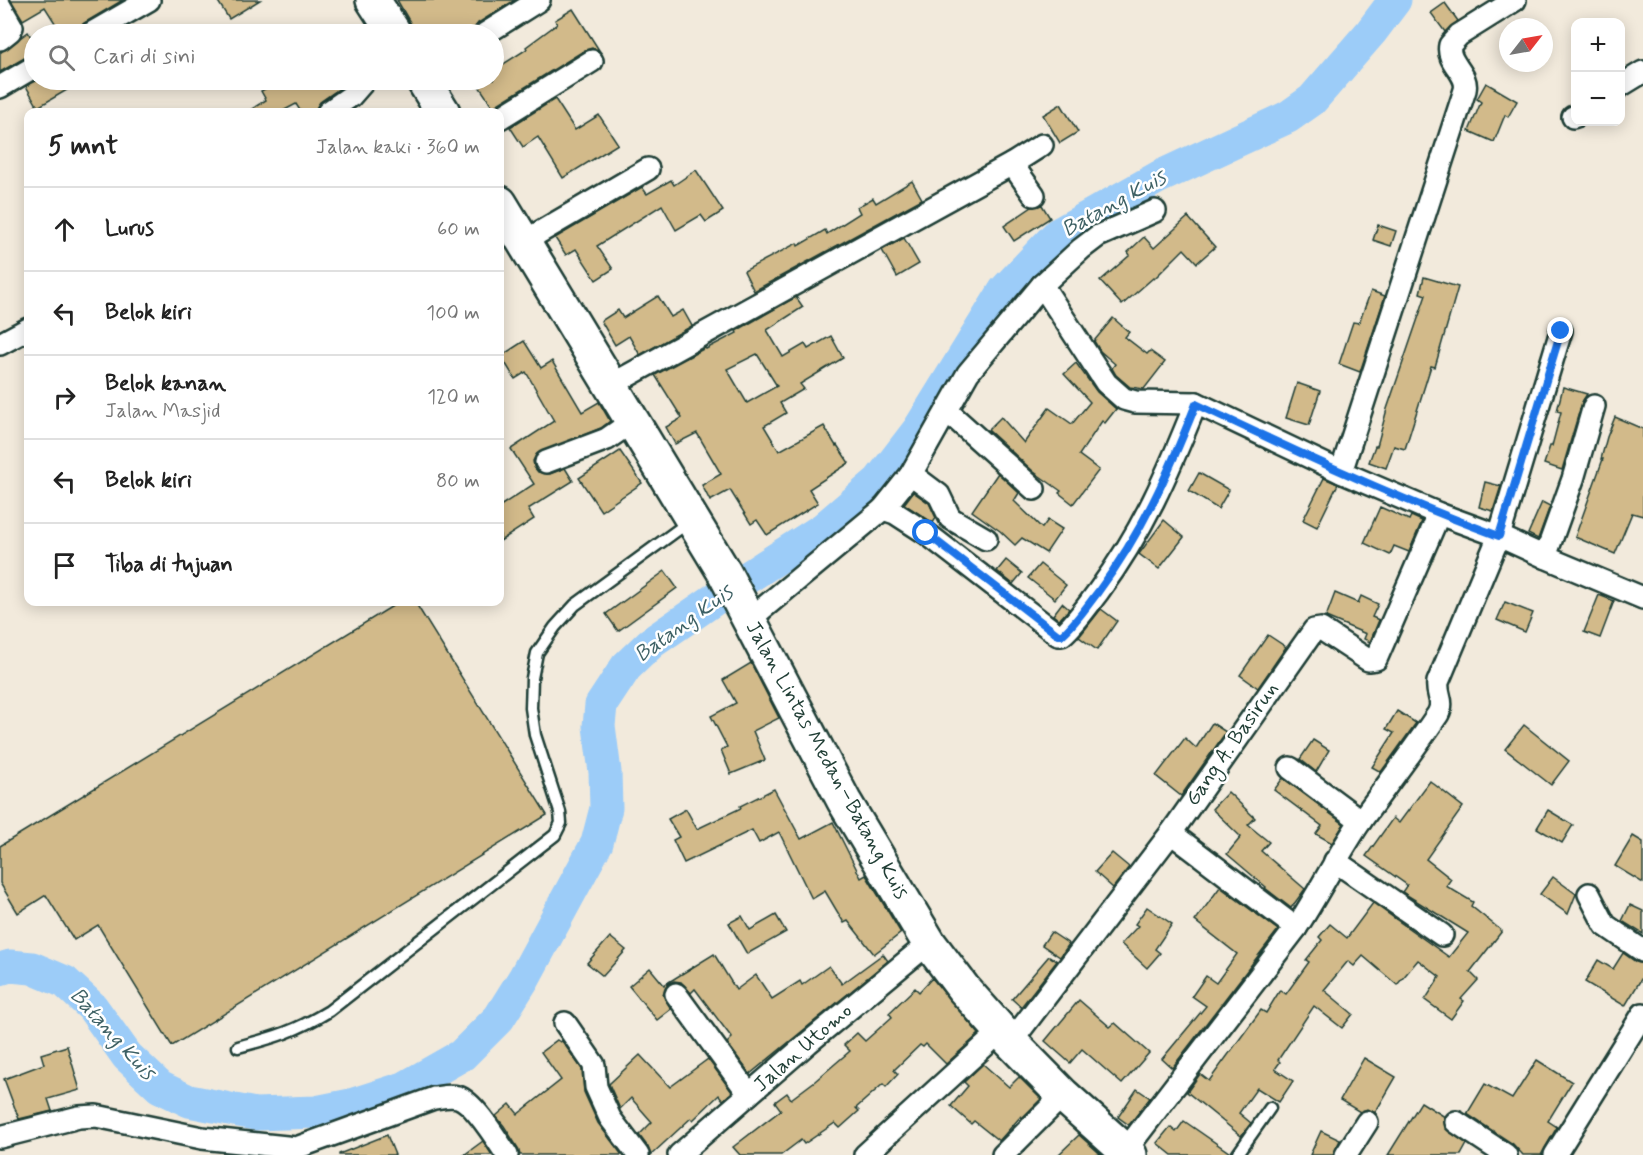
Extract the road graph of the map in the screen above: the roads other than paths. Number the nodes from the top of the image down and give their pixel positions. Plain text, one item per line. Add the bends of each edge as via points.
1 (149, 0) edge
2 (373, 0) edge
3 (539, 0) edge
4 (1515, 0) edge
5 (0, 6) edge
6 (107, 24) edge
7 (389, 24) edge
8 (501, 24) edge
9 (0, 39) edge
10 (592, 61) dead end
11 (1643, 72) edge
12 (24, 73) edge
13 (1625, 83) edge
14 (0, 87) edge
15 (356, 90) edge
16 (430, 90) edge
17 (334, 108) edge
18 (441, 108) edge
19 (504, 116) edge
20 (1042, 145) dead end
21 (1012, 164) junction
22 (648, 168) dead end
23 (1034, 195) dead end
24 (1155, 211) dead end
25 (508, 222) edge
26 (1042, 285) junction
27 (24, 331) edge
28 (1561, 331) dead end
29 (0, 344) edge
30 (611, 384) junction
31 (1196, 404) junction
32 (1594, 406) dead end
33 (947, 411) junction
34 (633, 421) junction
35 (546, 462) dead end
36 (1341, 472) junction
37 (910, 474) junction
38 (1034, 489) dead end
39 (883, 509) junction
40 (1439, 514) junction
41 (692, 519) junction
42 (1499, 536) junction
43 (986, 539) dead end
44 (1545, 557) junction
45 (1643, 598) edge
46 (745, 610) junction
47 (1290, 768) dead end
48 (1361, 821) junction
49 (1171, 833) junction
50 (1335, 861) junction
51 (1589, 894) dead end
52 (1296, 928) junction
53 (1442, 935) dead end
54 (929, 943) junction
55 (1643, 951) edge
56 (676, 994) dead end
57 (1643, 1014) edge
58 (566, 1023) dead end
59 (1006, 1036) junction
60 (238, 1047) dead end
61 (749, 1094) junction
62 (1063, 1095) junction
63 (1270, 1108) dead end
64 (1367, 1122) dead end
65 (1456, 1122) dead end
66 (0, 1137) edge
67 (298, 1151) edge
68 (1127, 1153) edge
69 (507, 1155) edge
70 (638, 1155) edge
71 (680, 1155) edge
72 (865, 1155) edge
73 (1003, 1155) edge
74 (1237, 1155) edge
75 (1346, 1155) edge
76 (1506, 1155) edge
77 (1555, 1155) edge

1 - 6 street
2 - 7 highway
3 - 8 street
4 - 36 street via 1459,35 1450,45 1449,56 1466,81 1465,90
5 - 9 street via 12,27
10 - 19 street
11 - 13 street
12 - 14 street
15 - 17 street
16 - 18 highway
20 - 21 street
21 - 23 street
21 - 30 street
22 - 25 street
24 - 26 street via 1098,236
25 - 30 highway, Jalan Lintas Medan–Batang Kuis
26 - 31 street via 1119,396 1135,402
26 - 33 street via 968,373
27 - 29 street
28 - 42 street
30 - 34 highway, Jalan Lintas Medan–Batang Kuis
31 - 36 street
31 - 39 street via 1159,493 1128,550 1062,635 926,533
32 - 44 street
33 - 37 street
33 - 38 street
34 - 35 street via 607,439
34 - 41 highway, Jalan Lintas Medan–Batang Kuis
36 - 40 street
37 - 39 street
37 - 43 street via 939,495 950,518
39 - 46 street
40 - 42 street
40 - 49 street, Gang A. Basirun via 1376,660 1368,660 1321,628 1314,630
41 - 46 highway, Jalan Lintas Medan–Batang Kuis
41 - 60 lane via 575,605 537,653 531,708 560,812 561,823 555,835 329,1011 303,1027
42 - 44 street
42 - 48 street via 1438,682 1440,710
44 - 45 street
46 - 54 highway, Jalan Lintas Medan–Batang Kuis via 835,785
47 - 48 street
48 - 50 street
49 - 52 street
49 - 59 street, Gang A. Basirun
50 - 52 street
50 - 53 street
51 - 55 street via 1605,925
52 - 68 street
54 - 59 highway, Jalan Lintas Medan–Batang Kuis
54 - 61 street, Jalan Utomo
56 - 61 street
57 - 77 street
58 - 70 street via 592,1062 596,1087 610,1118
59 - 62 highway, Jalan Lintas Medan–Batang Kuis
59 - 72 street, Gang A. Basirun
61 - 71 street, Jalan Utomo
62 - 68 highway, Jalan Lintas Medan–Batang Kuis
62 - 73 street
63 - 74 lane
64 - 75 street
65 - 76 street
66 - 67 street via 96,1116 202,1138
67 - 69 street via 448,1096 469,1104

